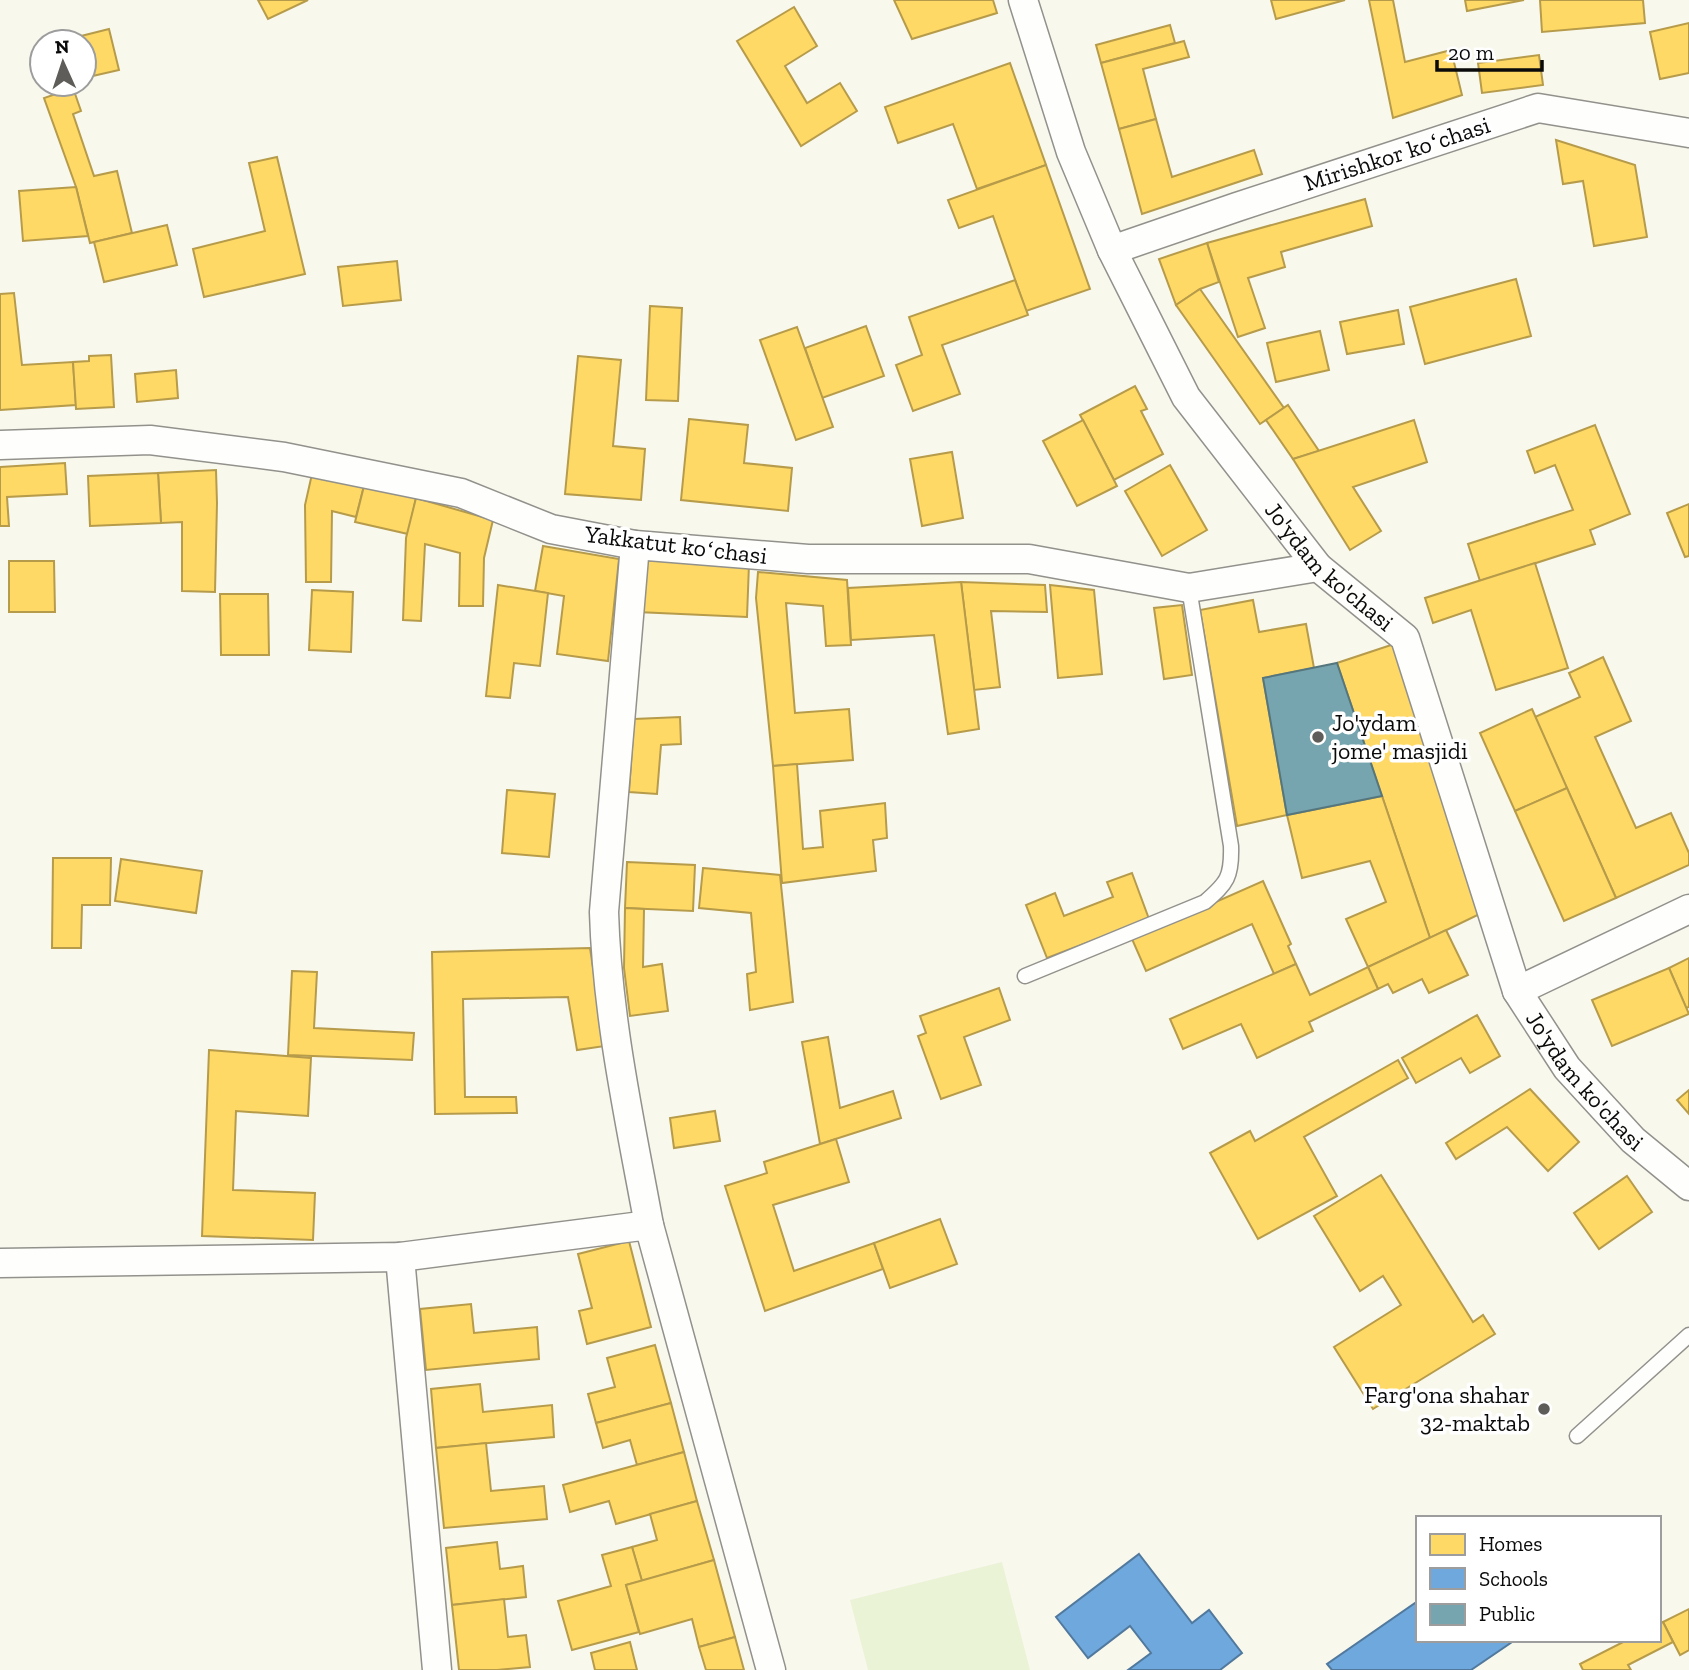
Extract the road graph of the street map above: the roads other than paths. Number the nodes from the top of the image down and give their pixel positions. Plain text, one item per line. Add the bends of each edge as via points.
1 (1023, 0) edge
2 (1689, 133) edge
3 (1112, 250) junction
4 (0, 445) edge
5 (635, 545) junction
6 (1318, 566) junction
7 (1189, 588) junction
8 (1689, 909) edge
9 (1025, 976) dead end
10 (1517, 991) junction
11 (1689, 1186) edge
12 (649, 1225) junction
13 (400, 1257) junction
14 (0, 1263) edge
15 (1689, 1335) edge
16 (1577, 1436) dead end
17 (438, 1670) edge
18 (771, 1670) edge

1 - 3 street, Jo'ydam ko'chasi via 1071,152
2 - 3 street, Mirishkor koʻchasi via 1538,108
3 - 6 street, Jo'ydam ko'chasi via 1186,397
4 - 5 street, Yakkatut koʻchasi via 150,440 284,457 461,493 551,529
5 - 7 street, Yakkatut koʻchasi via 808,559 1029,559
5 - 12 street via 604,912 606,965
6 - 7 street, Yakkatut koʻchasi
6 - 10 street, Jo'ydam ko'chasi via 1405,638
7 - 9 lane via 1231,846 1232,867 1226,884 1205,902
8 - 10 street
10 - 11 street, Jo'ydam ko'chasi via 1567,1068 1633,1140
12 - 13 street
12 - 18 street
13 - 14 street
13 - 17 street
15 - 16 lane

